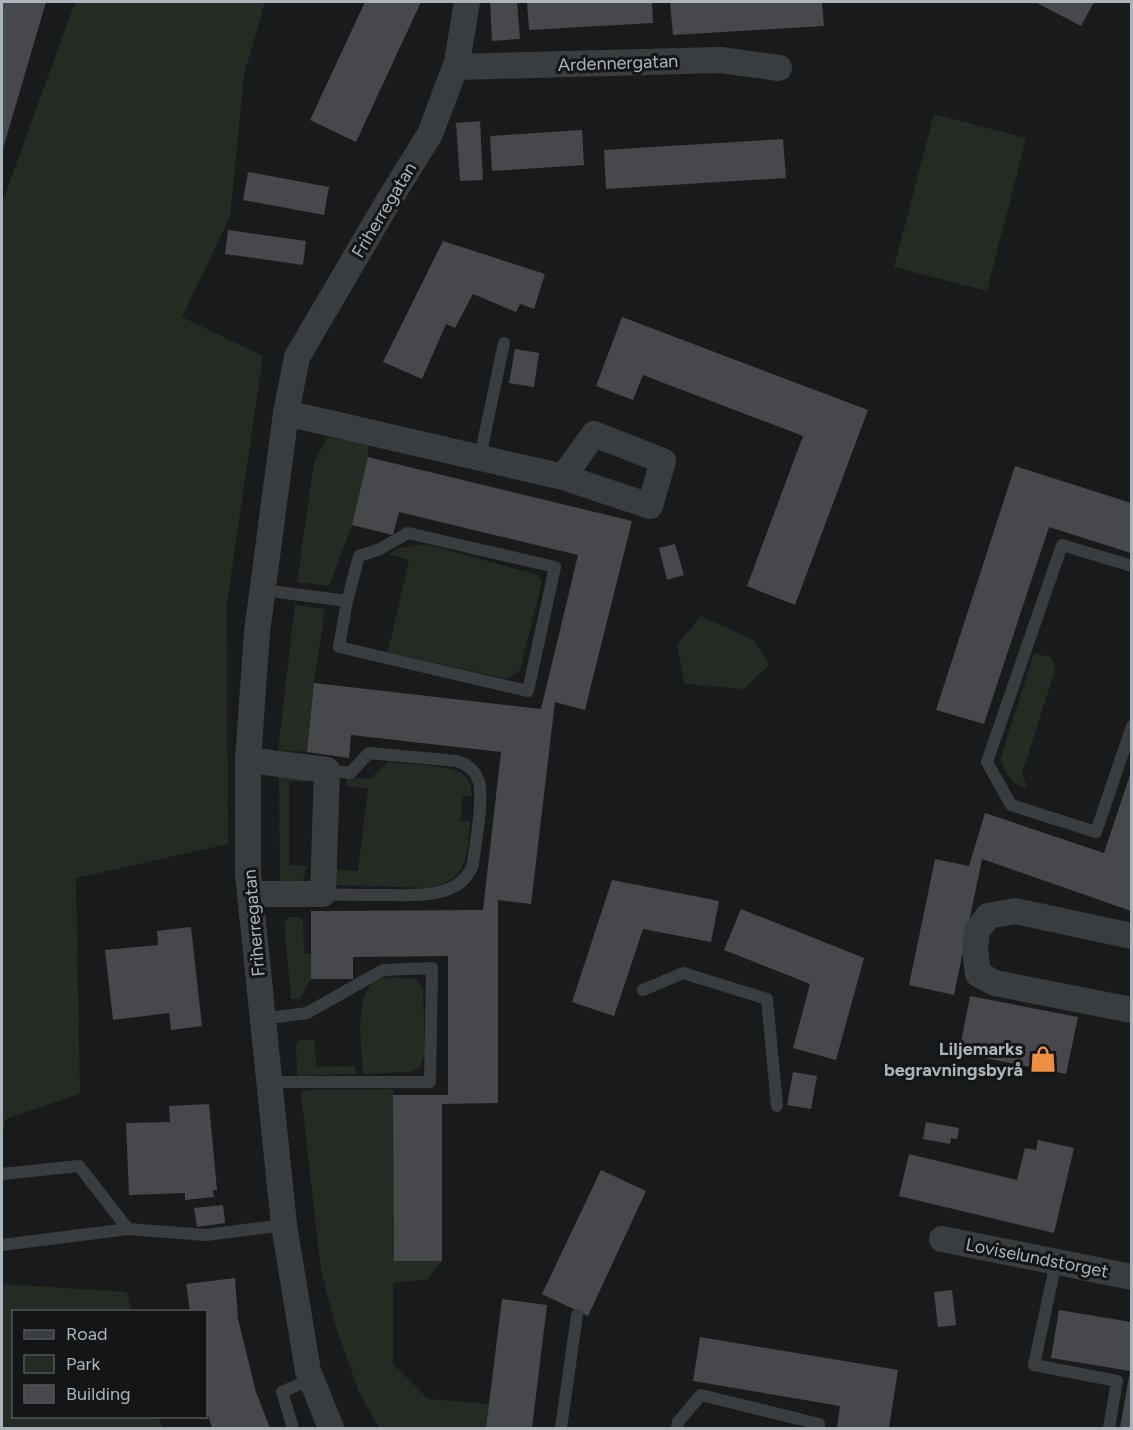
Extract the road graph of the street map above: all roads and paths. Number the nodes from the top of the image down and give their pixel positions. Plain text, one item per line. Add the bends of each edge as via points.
1 (467, 2) edge
2 (456, 67) junction
3 (779, 68) dead end
4 (504, 343) dead end
5 (286, 413) junction
6 (480, 458) junction
7 (563, 477) dead end
8 (1131, 566) edge
9 (263, 590) junction
10 (347, 601) junction
11 (1131, 726) edge
12 (248, 760) junction
13 (327, 770) junction
14 (250, 894) junction
15 (323, 894) junction
16 (1131, 936) edge
17 (643, 990) dead end
18 (1131, 1010) edge
19 (262, 1019) junction
20 (268, 1082) junction
21 (777, 1106) dead end
22 (3, 1174) edge
23 (284, 1226) junction
24 (128, 1229) junction
25 (942, 1239) dead end
26 (2, 1245) edge
27 (1056, 1262) junction
28 (1131, 1277) edge
29 (577, 1315) dead end
30 (311, 1379) junction
31 (293, 1428) edge
32 (330, 1428) edge
33 (561, 1428) edge
34 (677, 1428) edge
35 (819, 1428) edge
36 (1109, 1428) edge

1 - 2 street, Friherregatan
2 - 3 street, Ardennergatan via 720,60
2 - 5 street, Friherregatan via 430,134 297,357
4 - 6 lane
5 - 6 street
5 - 9 street, Friherregatan
6 - 7 street
8 - 11 lane via 1062,545 987,762 1011,805 1096,832
9 - 10 lane
9 - 12 street, Friherregatan
10 - 10 lane via 339,647 528,691 555,567 408,533 359,556
12 - 13 street
12 - 14 street, Friherregatan
13 - 15 street
13 - 15 lane via 350,773 369,753 457,761 475,773 481,795 473,864 458,885 426,896
14 - 15 street
14 - 19 street, Friherregatan
16 - 18 street via 1015,911 988,916 977,931 975,949 978,974 995,983
17 - 21 lane via 683,973 767,999
19 - 20 street, Friherregatan
19 - 20 lane via 307,1013 383,970 432,968 430,1082
20 - 23 street, Friherregatan
22 - 24 lane via 79,1166
23 - 24 lane via 206,1235
23 - 30 street, Friherregatan
24 - 26 lane
25 - 27 street, Loviselundstorget
27 - 28 street, Loviselundstorget
27 - 36 lane via 1034,1365 1117,1381
29 - 33 lane
30 - 31 lane via 282,1392
30 - 32 street, Friherregatan
34 - 35 lane via 701,1395 819,1424

